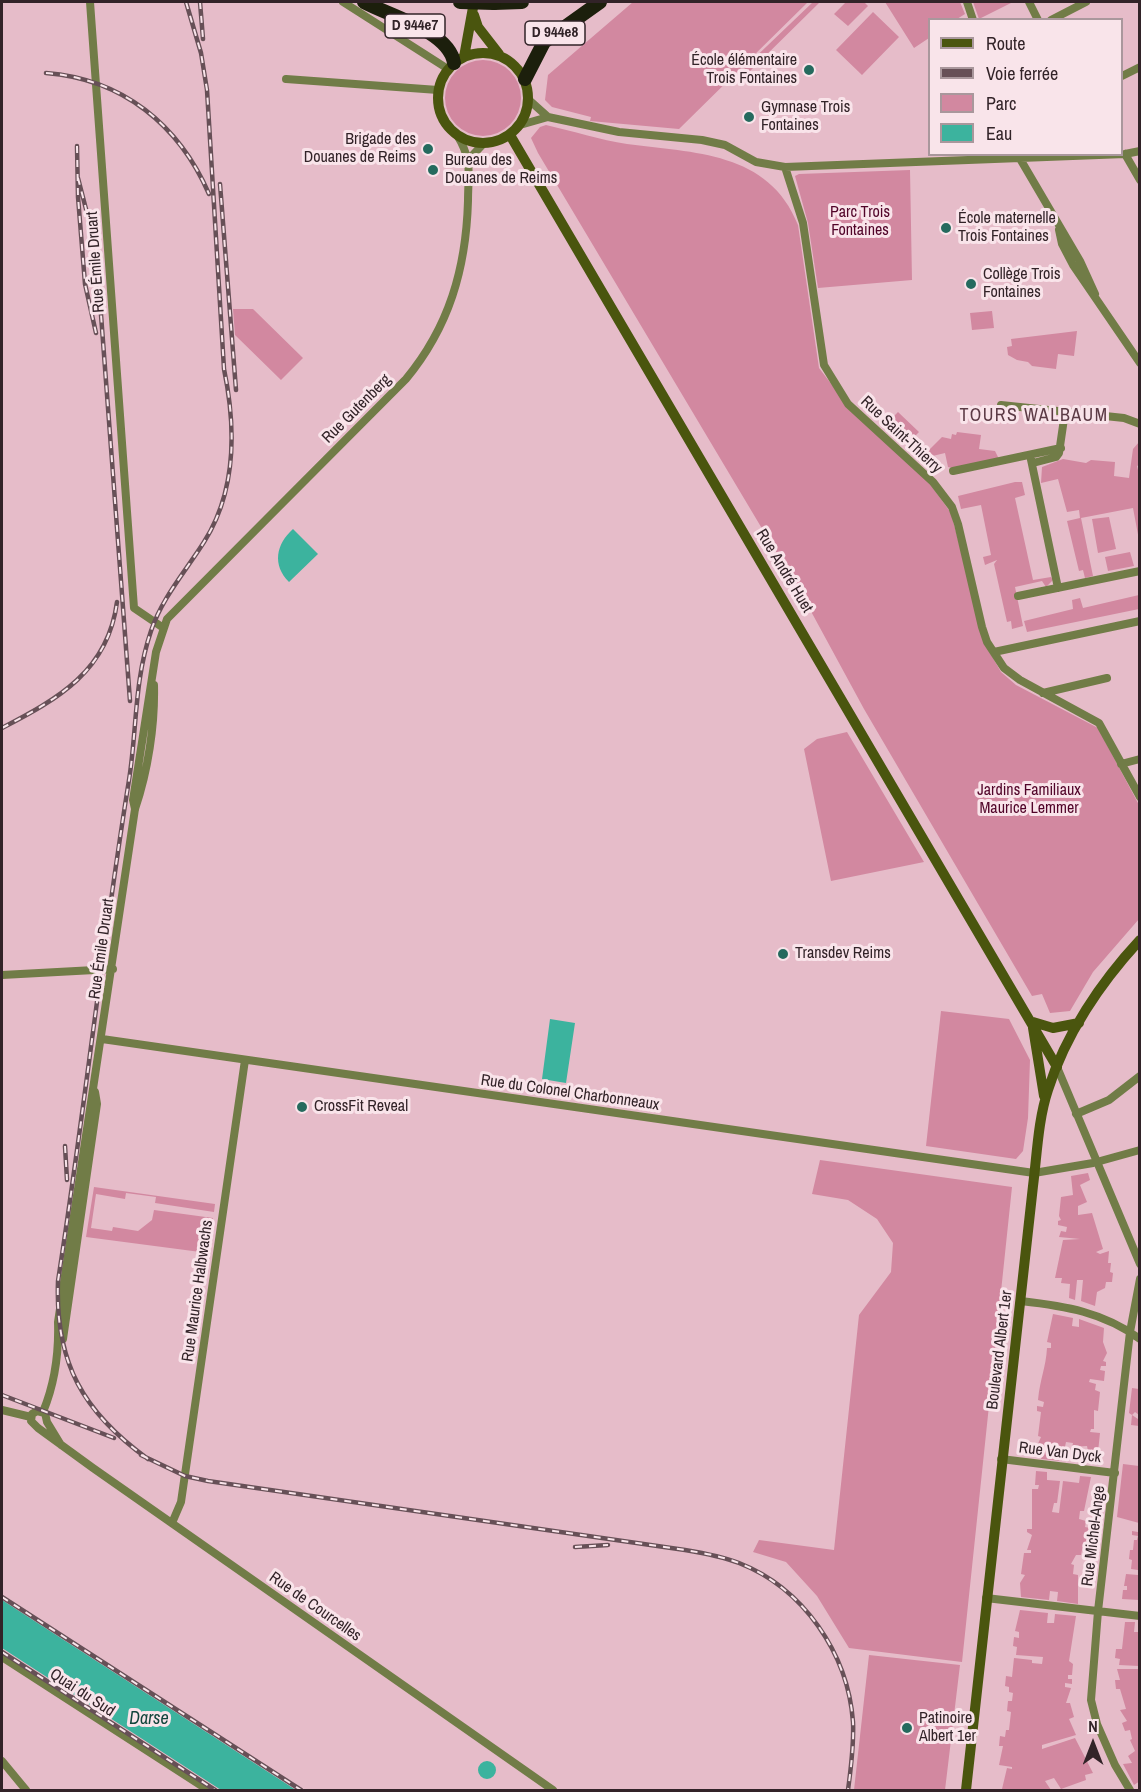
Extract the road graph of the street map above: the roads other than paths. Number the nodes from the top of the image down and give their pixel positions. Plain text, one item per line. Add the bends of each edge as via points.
1 (90, 2) edge
2 (343, 2) edge
3 (364, 2) edge
4 (459, 2) edge
5 (522, 2) edge
6 (600, 2) edge
7 (967, 2) edge
8 (1029, 2) edge
9 (1086, 2) edge
10 (474, 6) edge
11 (972, 18) edge
12 (1037, 18) edge
13 (1055, 18) edge
14 (502, 56) junction
15 (455, 63) junction
16 (1140, 67) edge
17 (1123, 76) edge
18 (286, 79) dead end
19 (525, 79) junction
20 (438, 90) junction
21 (529, 100) junction
22 (548, 117) junction
23 (520, 125) junction
24 (458, 135) junction
25 (510, 135) junction
26 (484, 143) junction
27 (1140, 151) edge
28 (1125, 154) joint
29 (1020, 156) edge
30 (1035, 156) edge
31 (470, 158) junction
32 (785, 168) junction
33 (1140, 180) edge
34 (1140, 363) edge
35 (1001, 405) dead end
36 (1065, 412) junction
37 (1140, 424) edge
38 (1031, 459) junction
39 (953, 471) dead end
40 (1140, 571) edge
41 (1058, 588) junction
42 (1018, 596) dead end
43 (1140, 621) edge
44 (162, 627) junction
45 (994, 652) junction
46 (1107, 678) dead end
47 (1043, 693) junction
48 (1140, 759) edge
49 (1121, 764) junction
50 (1140, 797) edge
51 (1140, 940) edge
52 (113, 969) junction
53 (2, 975) edge
54 (1033, 1022) junction
55 (1079, 1023) junction
56 (102, 1039) junction
57 (244, 1060) junction
58 (1057, 1067) junction
59 (1140, 1076) edge
60 (1044, 1104) junction
61 (1076, 1114) junction
62 (1140, 1150) edge
63 (1096, 1162) junction
64 (1034, 1173) junction
65 (1140, 1264) edge
66 (1140, 1279) edge
67 (1021, 1301) junction
68 (1130, 1332) junction
69 (1140, 1339) edge
70 (2, 1410) edge
71 (43, 1412) junction
72 (31, 1417) junction
73 (47, 1422) junction
74 (38, 1428) junction
75 (61, 1445) junction
76 (1002, 1459) junction
77 (1115, 1473) junction
78 (172, 1523) junction
79 (986, 1598) junction
80 (1098, 1611) junction
81 (1140, 1616) edge
82 (2, 1657) edge
83 (2, 1761) edge
84 (26, 1791) edge
85 (208, 1791) edge
86 (553, 1791) edge
87 (966, 1791) edge
88 (1130, 1791) edge

1 - 44 street, Rue Émile Druart via 134,608
2 - 15 street
3 - 15 highway, D 944e7 via 430,32 453,55
4 - 5 highway, bridge
6 - 19 highway, D 944e8 via 544,42
7 - 11 street
8 - 12 street
9 - 13 street
10 - 14 street via 478,27 488,44
10 - 15 street
14 - 15 street via 489,53
14 - 19 street
15 - 20 street
16 - 17 street
18 - 20 street
19 - 21 street
20 - 24 street via 439,110
21 - 22 street
21 - 23 street
22 - 23 street
22 - 32 street via 619,132 714,142 756,162
23 - 25 street
24 - 26 street
24 - 31 street
25 - 26 street
25 - 54 street, Rue André Huet
26 - 31 street
27 - 28 street
28 - 33 street
29 - 30 street
29 - 32 street
29 - 34 street via 1059,229 1073,265
31 - 44 street, Rue Gutenberg via 466,244 459,281 431,344 406,379 188,596
32 - 45 street, Rue Saint-Thierry via 802,223 824,365 848,404 933,482 952,507 982,627
35 - 36 street
36 - 37 street via 1124,418
36 - 38 street via 1061,448
38 - 39 street
38 - 41 street
40 - 41 street
41 - 42 street
43 - 45 street
44 - 52 street, Rue Émile Druart via 153,674 151,731 135,809
45 - 47 street, Rue Saint-Thierry via 1004,668
46 - 47 street
47 - 49 street, Rue Saint-Thierry via 1099,723
48 - 49 street
49 - 50 street, Rue Saint-Thierry
51 - 55 street, Boulevard Albert 1er via 1094,996
52 - 53 street
52 - 56 street, Rue Émile Druart
54 - 55 street via 1053,1028
54 - 58 street, Rue André Huet
54 - 60 street
55 - 58 street, Boulevard Albert 1er
56 - 57 street, Rue du Colonel Charbonneaux
56 - 71 street, Rue Émile Druart via 97,1104 62,1342
57 - 64 street, Rue du Colonel Charbonneaux
57 - 78 street, Rue Maurice Halbwachs via 183,1493
58 - 60 street, Boulevard Albert 1er
58 - 61 street
59 - 61 street via 1109,1100
60 - 64 street, Boulevard Albert 1er
61 - 63 street
62 - 63 street, Rue du Colonel Charbonneaux
63 - 64 street, Rue du Colonel Charbonneaux
63 - 65 street
64 - 67 street, Boulevard Albert 1er
66 - 68 street, Rue Michel-Ange
67 - 68 street via 1076,1308
67 - 76 street, Boulevard Albert 1er
68 - 69 street
68 - 77 street, Rue Michel-Ange
70 - 72 street
71 - 72 street via 37,1411
71 - 73 street, Rue de Courcelles
72 - 74 street, Rue de Courcelles via 31,1423
73 - 74 street
73 - 75 street, Rue de Courcelles
74 - 75 street, Rue de Courcelles
75 - 78 street, Rue de Courcelles
76 - 77 street, Rue Van Dyck
76 - 79 street, Boulevard Albert 1er
77 - 80 street, Rue Michel-Ange
78 - 86 street, Rue de Courcelles
79 - 80 street
79 - 87 street, Boulevard Albert 1er
80 - 81 street
80 - 88 street, Rue Michel-Ange via 1091,1700 1097,1724
82 - 85 street, Quai du Sud
83 - 84 street

